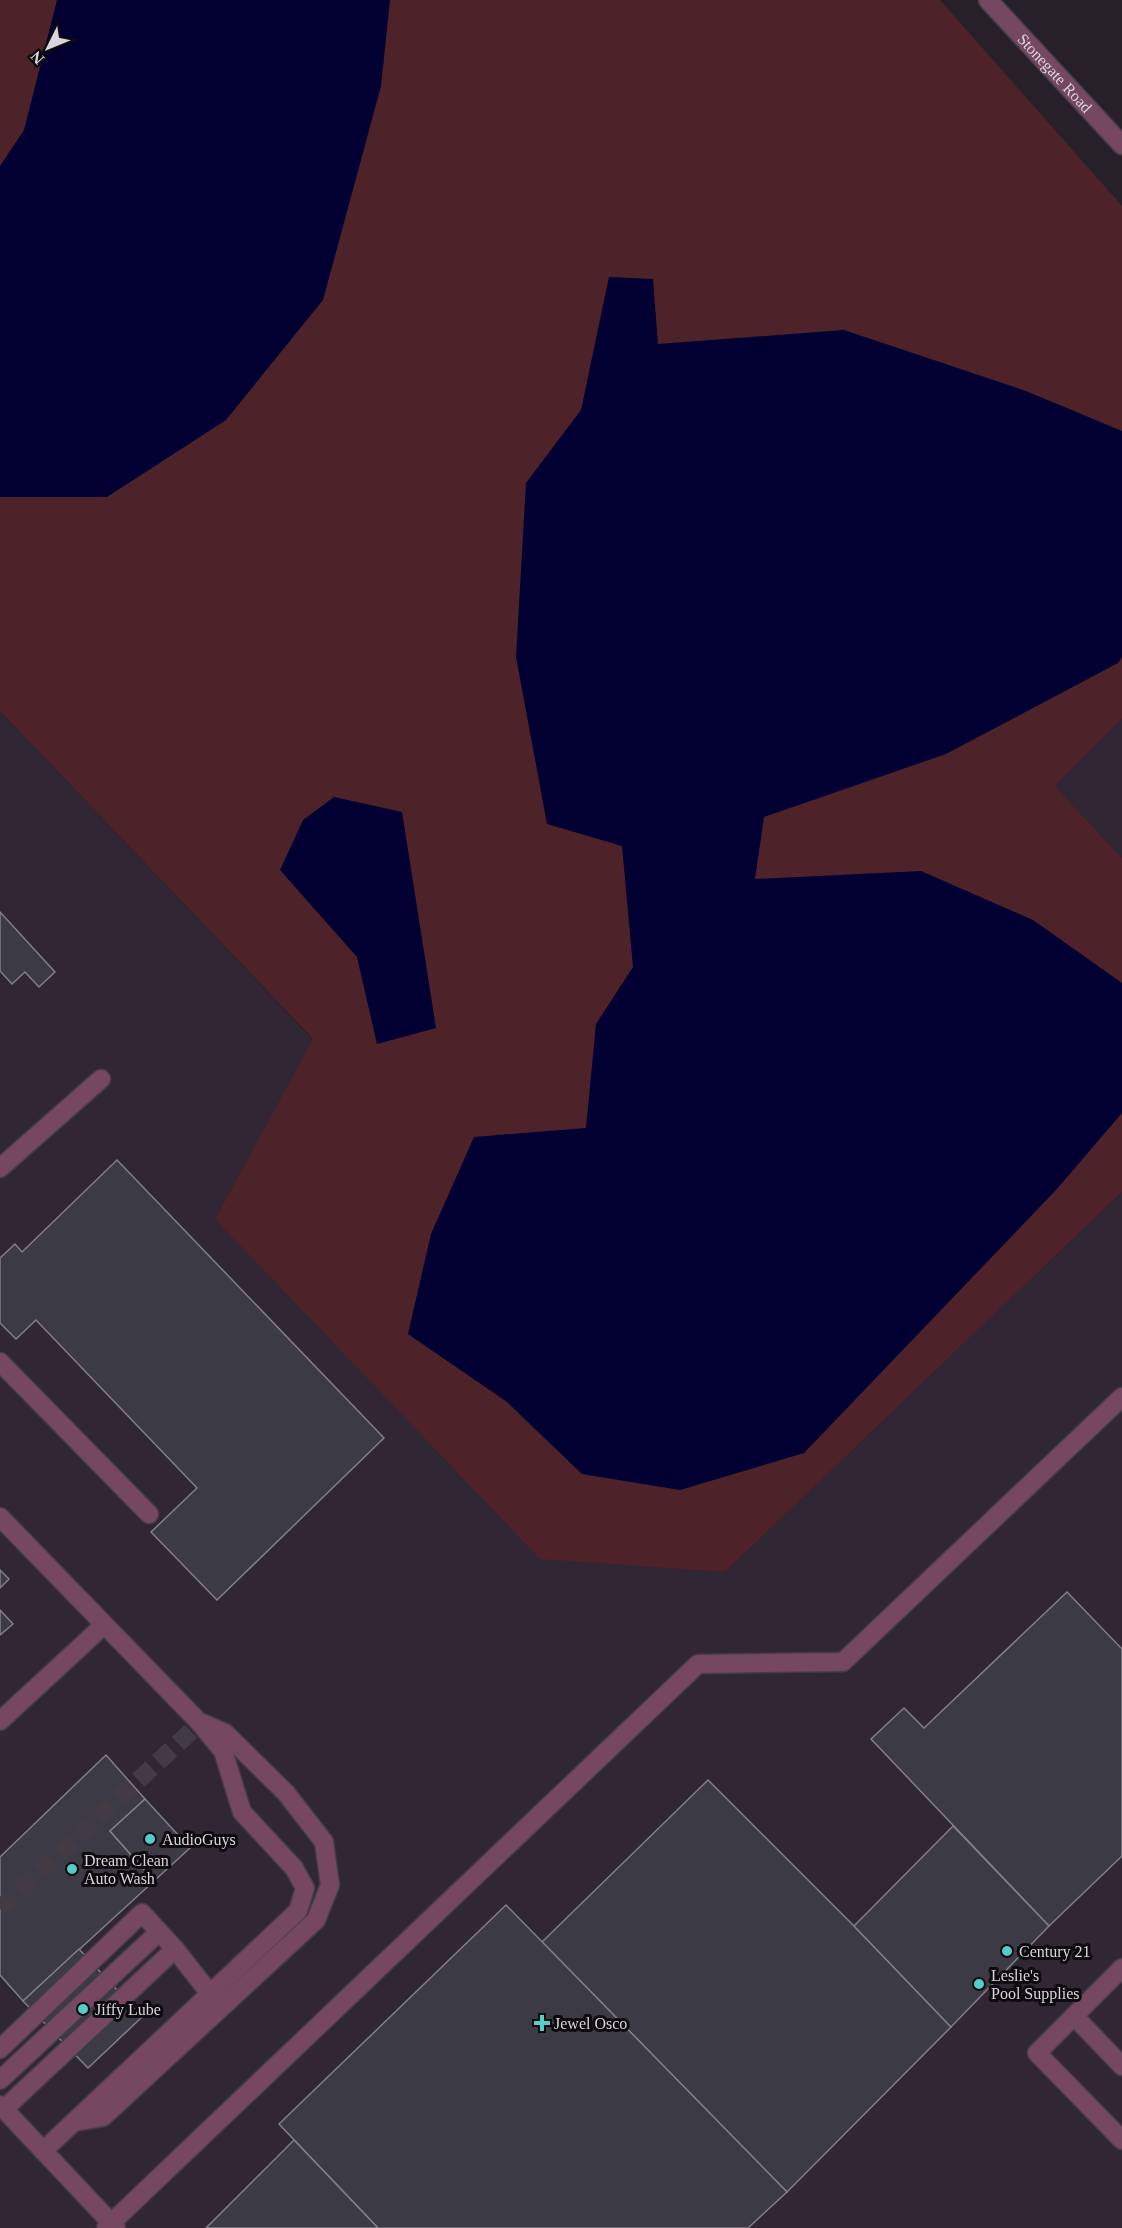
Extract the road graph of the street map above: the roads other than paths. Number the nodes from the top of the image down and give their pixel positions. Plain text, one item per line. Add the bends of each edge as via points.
1 (988, 0) edge
2 (1122, 145) edge
3 (101, 1079) dead end
4 (4, 1157) edge
5 (0, 1362) edge
6 (1122, 1397) edge
7 (149, 1514) dead end
8 (0, 1516) edge
9 (104, 1625) junction
10 (0, 1721) edge
11 (200, 1723) junction
12 (159, 1932) junction
13 (175, 1949) junction
14 (1122, 1968) edge
15 (211, 1995) junction
16 (1074, 2016) junction
17 (0, 2049) edge
18 (1122, 2066) edge
19 (0, 2080) edge
20 (2, 2107) edge
21 (75, 2122) junction
22 (1122, 2140) edge
23 (44, 2151) junction
24 (111, 2226) edge

1 - 2 street, Stonegate Road
3 - 4 street
5 - 7 street
6 - 24 street via 843,1662 698,1664
8 - 9 street
9 - 10 street
9 - 11 street
11 - 15 street via 223,1751 242,1812 294,1868 305,1888 298,1911
11 - 21 street via 225,1733 286,1793 324,1842 330,1885 316,1920 103,2116
12 - 13 street
12 - 17 street via 142,1913
12 - 19 street
13 - 15 street
13 - 20 street
14 - 16 street
15 - 21 street
16 - 18 street
16 - 22 street via 1037,2053
20 - 23 street
21 - 23 street
23 - 24 street

